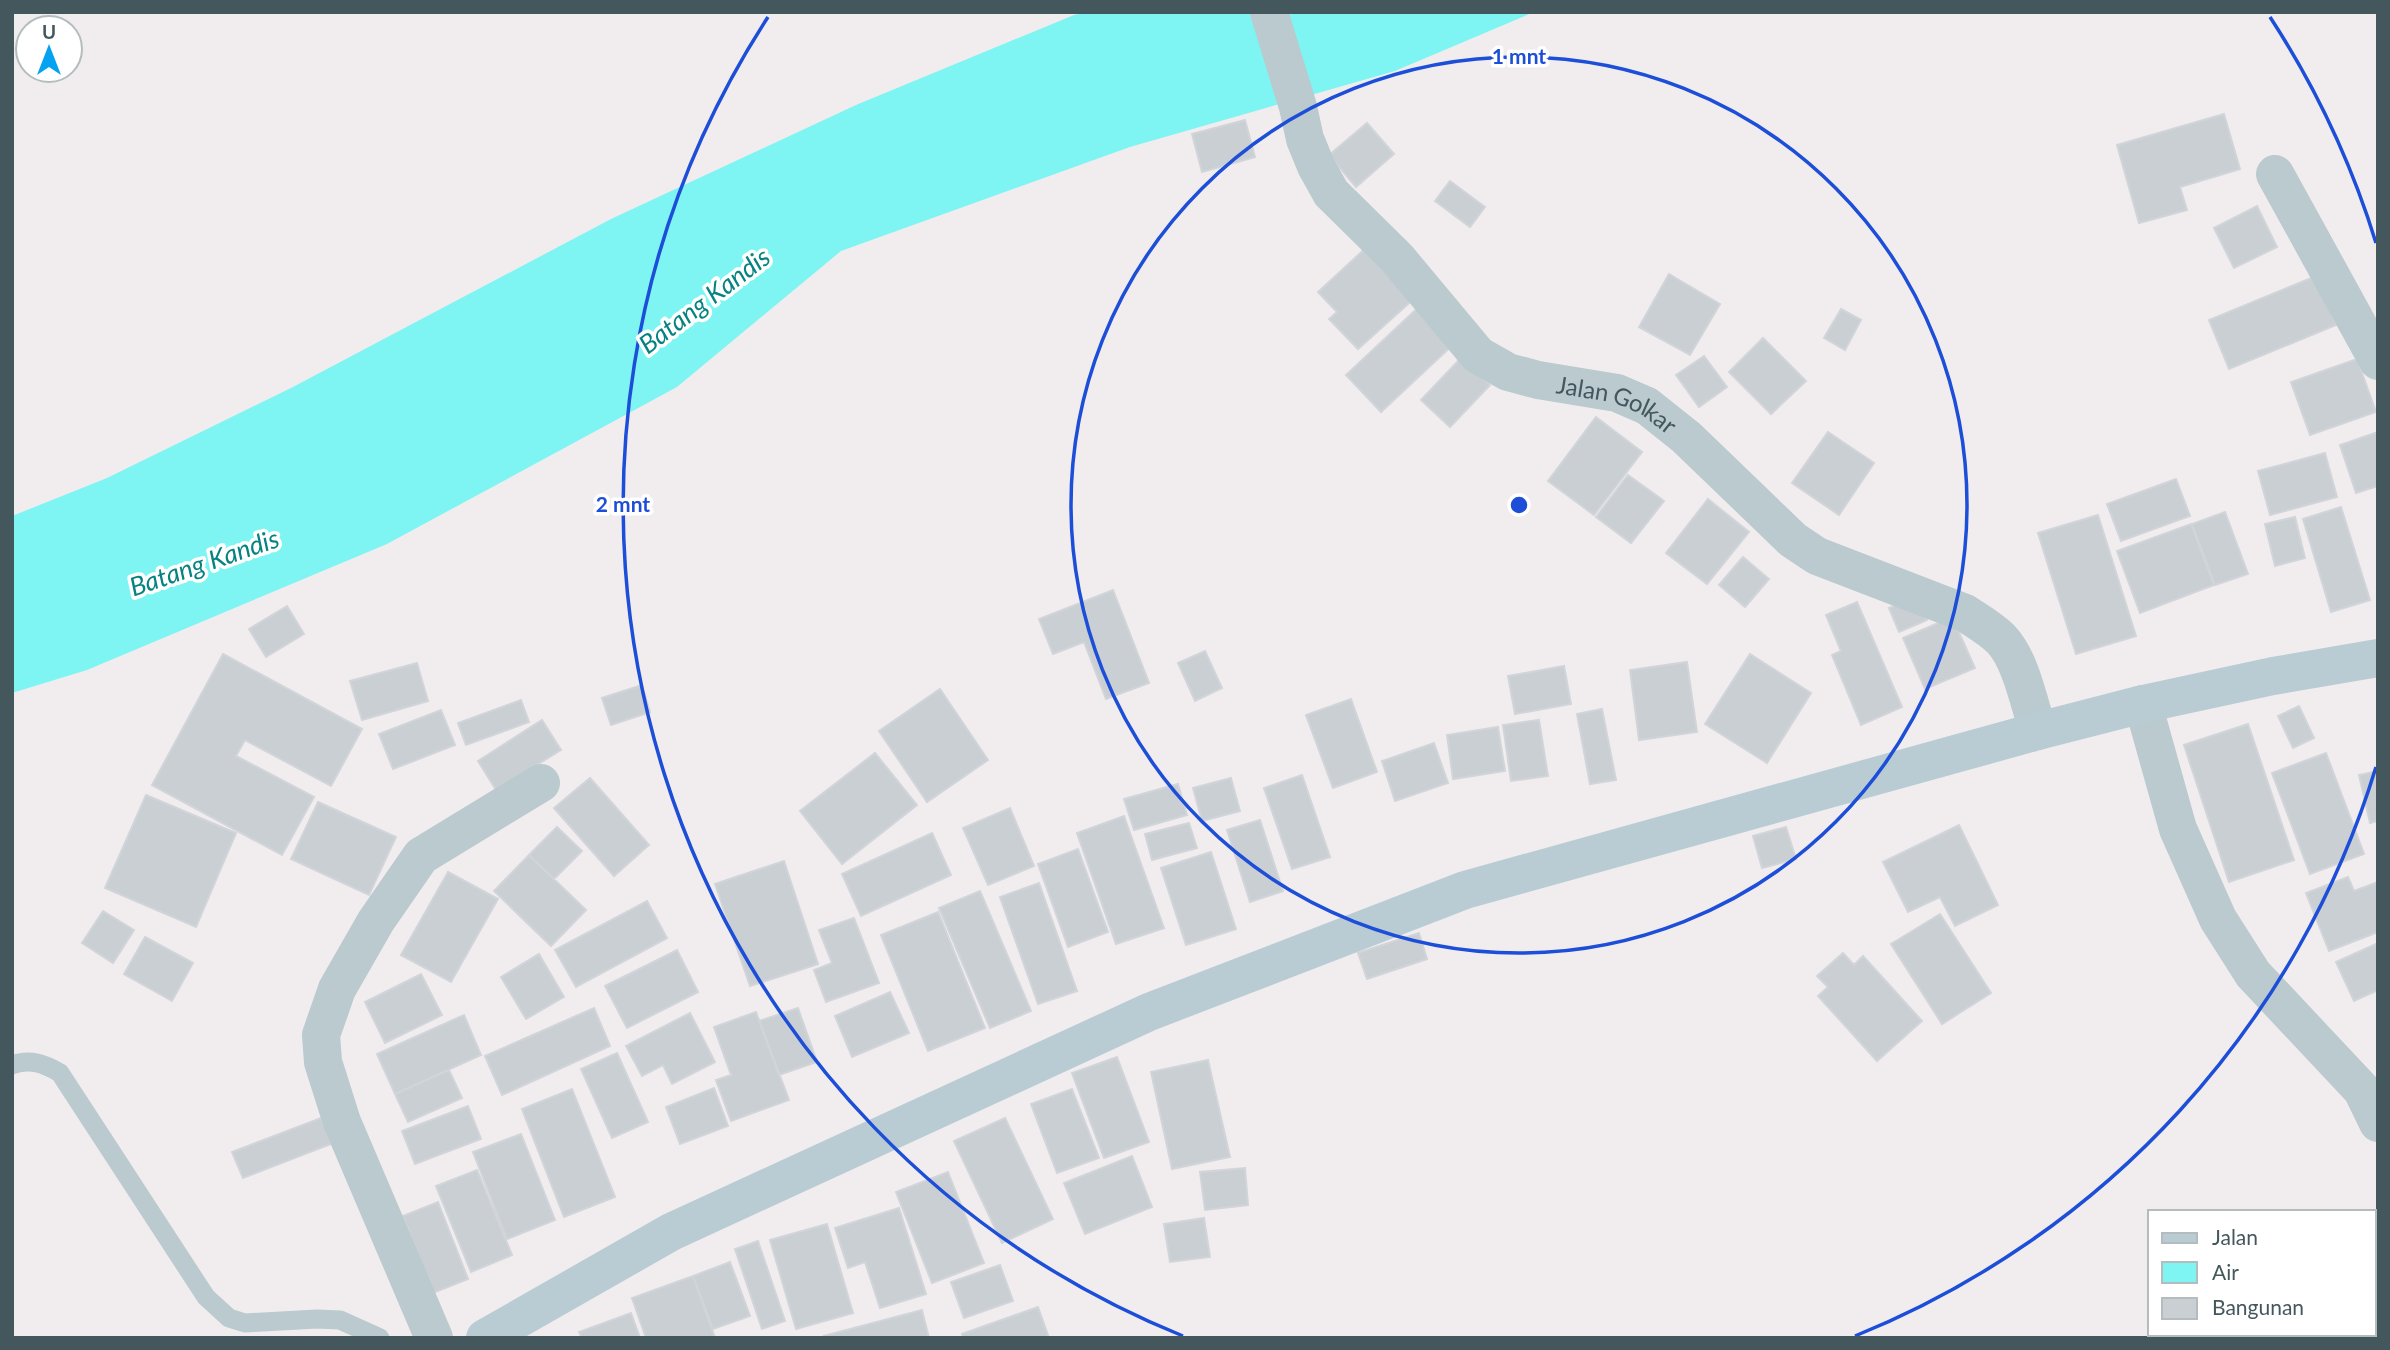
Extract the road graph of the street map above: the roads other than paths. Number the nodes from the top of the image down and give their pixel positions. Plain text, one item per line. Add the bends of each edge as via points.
1 (1269, 12) edge
2 (2275, 173) dead end
3 (2378, 361) edge
4 (2378, 658) edge
5 (2143, 704) junction
6 (2038, 731) junction
7 (541, 783) dead end
8 (12, 1065) edge
9 (2378, 1123) edge
10 (380, 1338) edge
11 (434, 1338) edge
12 (485, 1338) edge

1 - 6 street, Jalan Golkar via 1305,139 1331,193 1397,258 1478,355 1508,372 1618,393 1647,406 1686,437 1793,540 1859,574 1965,613 2001,639 2015,659
2 - 3 street
4 - 5 street
5 - 6 street
5 - 9 street via 2178,829 2218,919 2253,974 2362,1090
6 - 12 street via 1465,890 1149,1012 671,1232
7 - 11 street via 421,856 376,920 337,989 320,1035 323,1062 342,1122
8 - 10 lane via 22,1061 46,1064 61,1073 206,1297 229,1318 245,1322 341,1320

